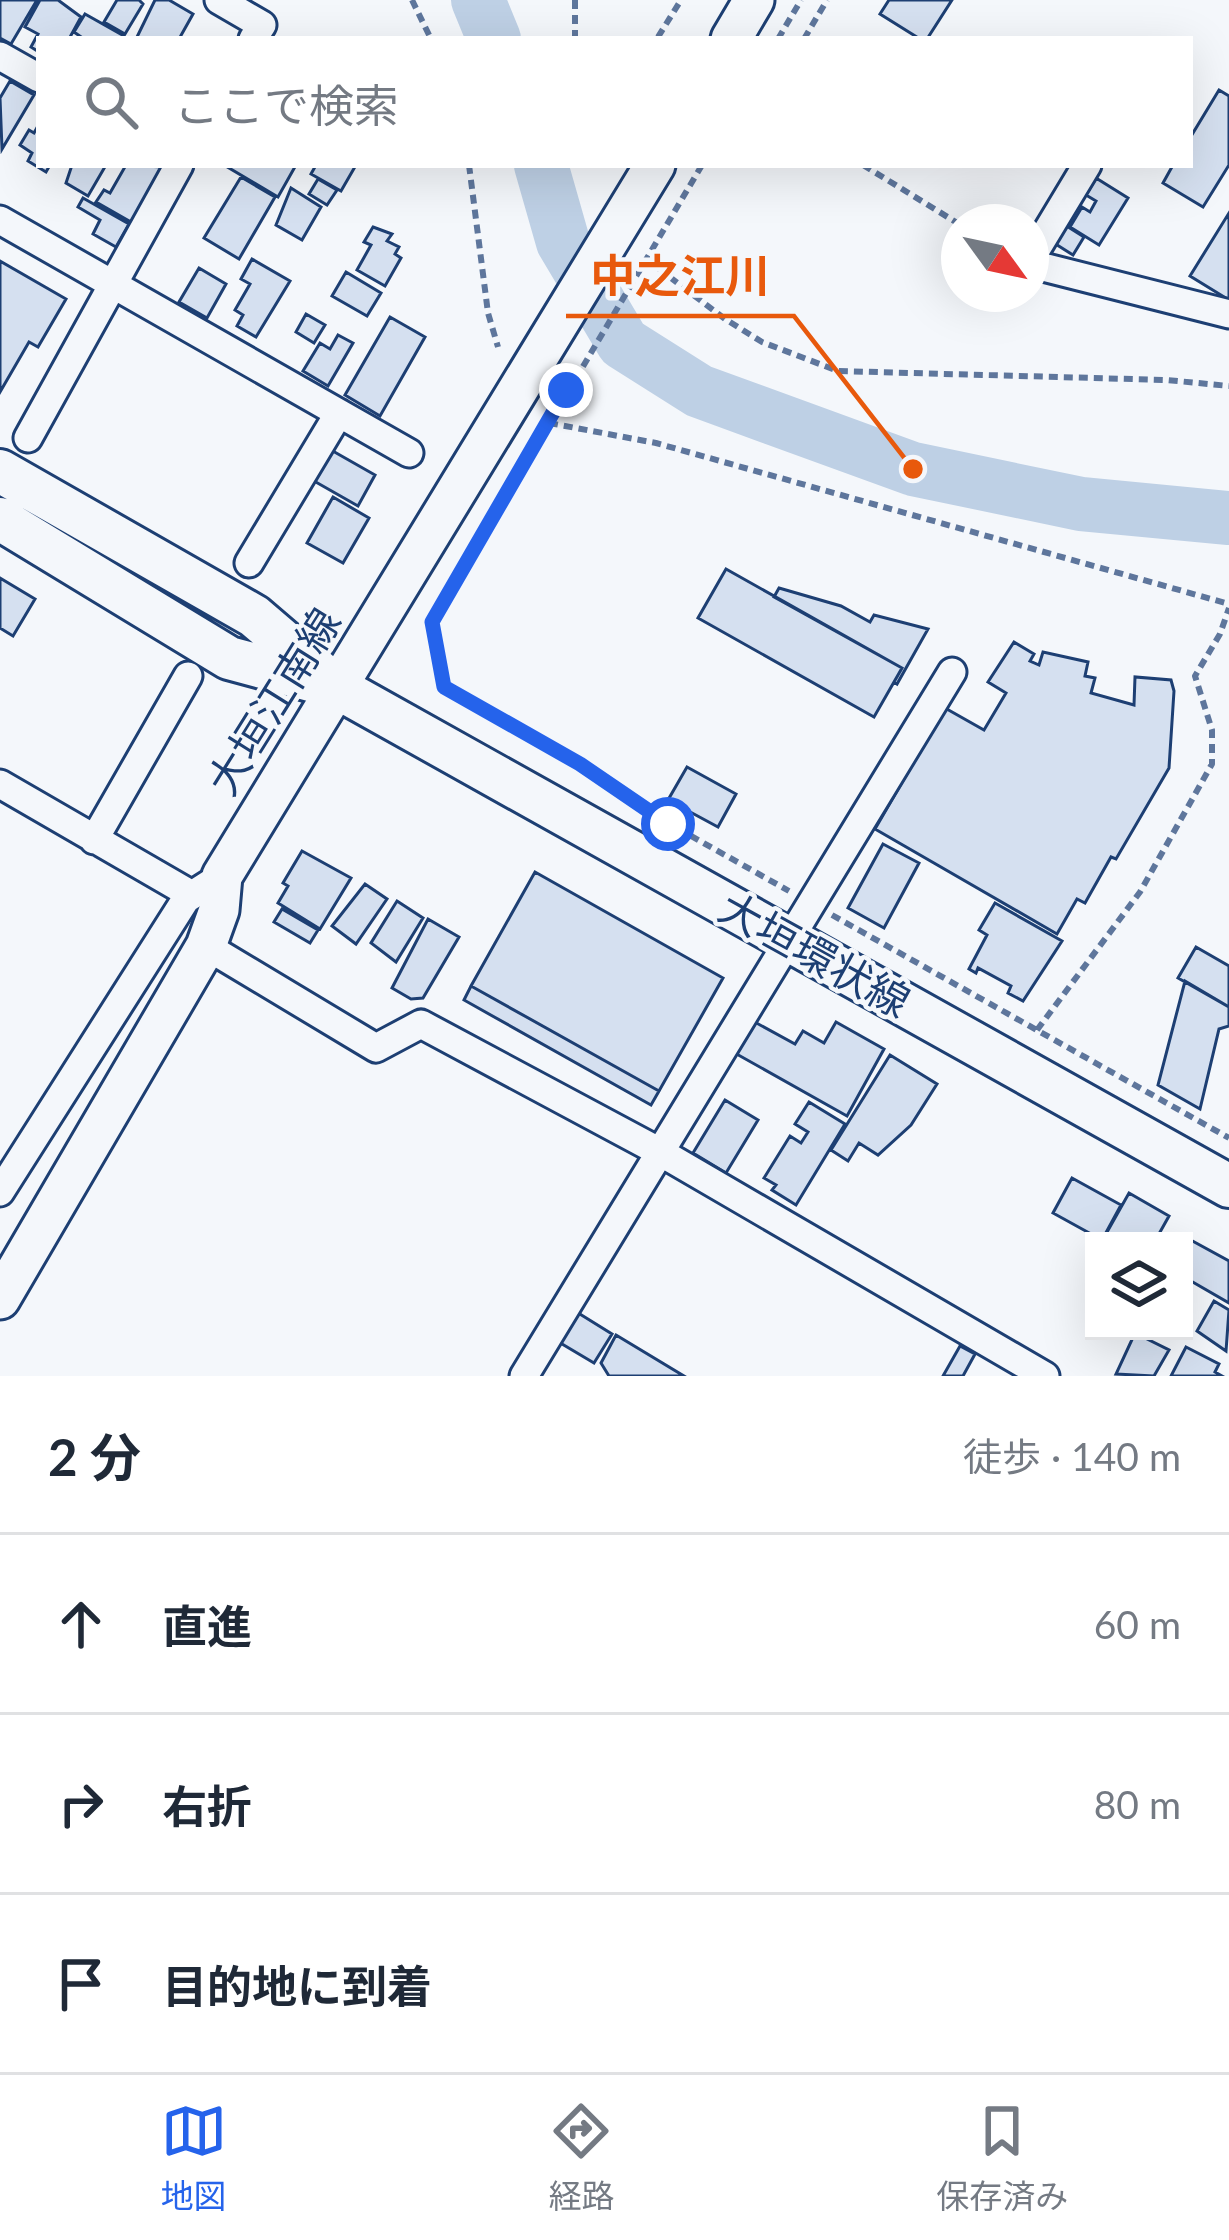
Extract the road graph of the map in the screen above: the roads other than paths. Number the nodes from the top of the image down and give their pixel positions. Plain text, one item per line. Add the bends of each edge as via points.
1 (219, 0) edge
2 (754, 0) edge
3 (256, 36) edge
4 (733, 36) edge
5 (0, 56) edge
6 (36, 76) edge
7 (177, 168) edge
8 (1085, 168) edge
9 (647, 178) edge
10 (0, 220) edge
11 (1049, 230) edge
12 (1049, 266) edge
13 (113, 284) junction
14 (1229, 314) edge
15 (339, 413) junction
16 (28, 437) dead end
17 (409, 453) dead end
18 (0, 471) edge
19 (0, 520) edge
20 (249, 563) dead end
21 (952, 672) dead end
22 (188, 676) dead end
23 (338, 688) junction
24 (0, 784) edge
25 (94, 840) junction
26 (207, 886) junction
27 (787, 939) junction
28 (206, 946) junction
29 (660, 1152) junction
30 (1229, 1186) edge
31 (0, 1192) edge
32 (0, 1299) edge
33 (524, 1376) edge
34 (1045, 1376) edge

1 - 3 street via 262,25
2 - 4 main road
5 - 6 street
7 - 13 street
8 - 11 street
9 - 23 main road, 大垣江南線
10 - 13 street
12 - 14 street
13 - 15 street
13 - 16 street
15 - 17 street
15 - 20 street
18 - 23 main road, 大垣環状線 via 254,616
19 - 23 main road, 大垣環状線 via 229,658
21 - 27 street
22 - 25 street
23 - 26 main road, 大垣江南線
23 - 27 main road, 大垣環状線
24 - 25 street
25 - 26 street
26 - 28 main road, 大垣江南線 via 219,910
26 - 31 street via 186,899
27 - 29 street
27 - 30 main road, 大垣環状線
28 - 29 street via 376,1048 422,1024
28 - 32 main road, 大垣江南線
29 - 33 street
29 - 34 street

